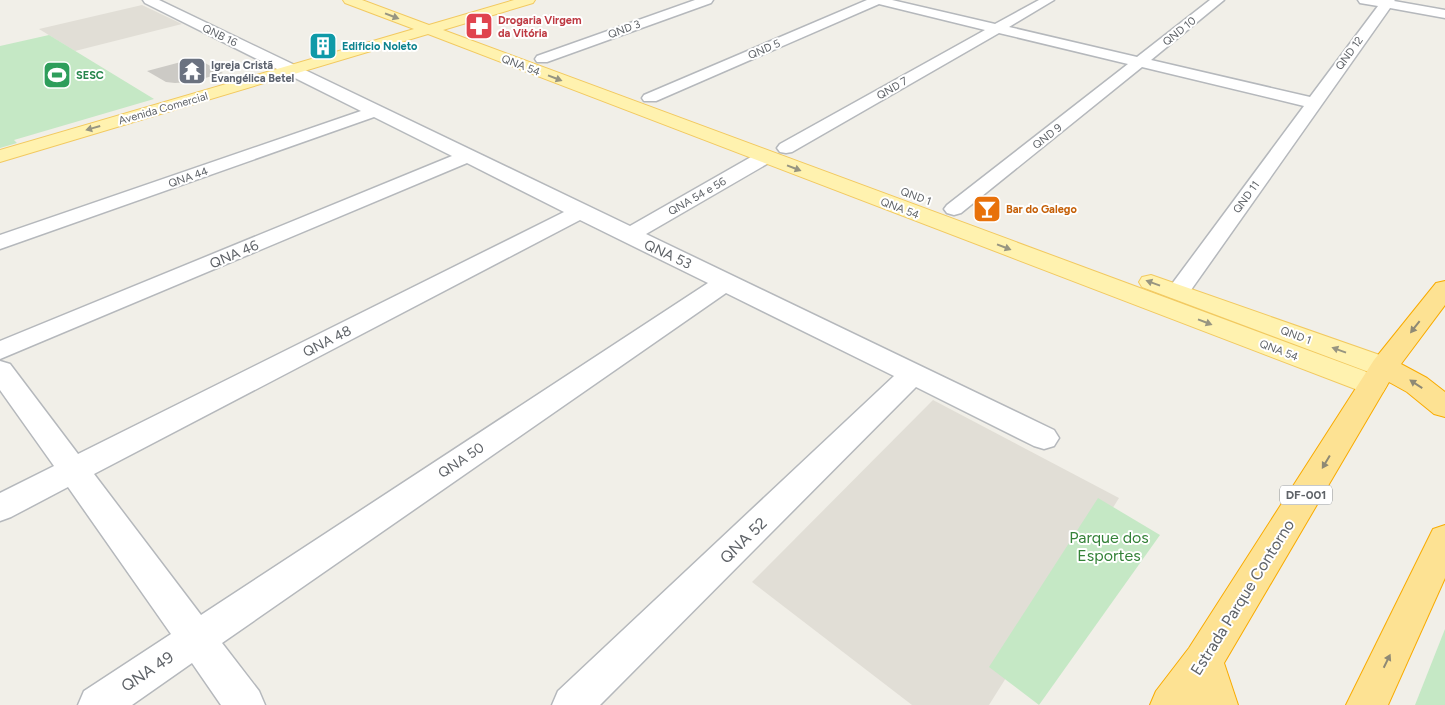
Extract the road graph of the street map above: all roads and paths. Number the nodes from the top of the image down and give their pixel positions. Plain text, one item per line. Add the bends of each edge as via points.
1 (177, 0) edge
2 (381, 0) edge
3 (528, 0) edge
4 (706, 0) edge
5 (877, 0) edge
6 (1048, 0) edge
7 (1218, 0) edge
8 (1364, 0) edge
9 (358, 1) edge
10 (1387, 1) edge
11 (153, 2) edge
12 (1445, 12) edge
13 (447, 24) junction
14 (998, 28) junction
15 (428, 30) junction
16 (500, 44) junction
17 (480, 50) junction
18 (542, 59) junction
19 (1141, 62) junction
20 (291, 70) junction
21 (650, 98) junction
22 (1314, 103) junction
23 (376, 111) junction
24 (706, 127) junction
25 (775, 152) junction
26 (0, 156) edge
27 (468, 156) junction
28 (954, 210) junction
29 (579, 212) junction
30 (628, 236) junction
31 (0, 242) edge
32 (726, 282) junction
33 (1445, 288) edge
34 (1178, 292) junction
35 (1252, 329) junction
36 (0, 351) edge
37 (0, 370) edge
38 (914, 374) junction
39 (1378, 376) junction
40 (1445, 407) edge
41 (1044, 438) dead end
42 (74, 469) junction
43 (0, 508) edge
44 (1445, 539) edge
45 (196, 638) junction
46 (1203, 661) junction
47 (98, 705) edge
48 (245, 705) edge
49 (572, 705) edge
50 (1171, 705) edge
51 (1217, 705) edge
52 (1367, 705) edge

1 - 11 street
2 - 13 main road
3 - 13 main road, Avenida Comercial
4 - 18 street, QND 3
5 - 14 street
5 - 21 street, QND 5
6 - 14 street
7 - 19 street, QND 10
8 - 10 street
9 -> 15 main road, QNA 54
10 - 12 street
10 - 22 street, QND 12
11 - 20 street, QNB 16
13 - 15 main road, Avenida Comercial
13 - 16 main road
14 - 19 street
14 - 25 street, QND 7
15 - 17 main road, QNA 54
15 - 20 main road, Avenida Comercial
16 - 17 main road
16 - 18 main road
17 -> 24 main road, QNA 54 via 683,126
18 - 21 main road
19 - 22 street
19 - 28 street, QND 9
20 - 23 street, QNA 53
20 -> 26 main road, Avenida Comercial
21 - 24 main road
22 - 34 street, QND 11
23 - 27 street, QNA 53
23 - 31 street, QNA 44
24 - 25 main road, QNA 54
24 - 25 main road, QND 1 via 711,130 727,127
25 - 28 main road, QND 1
25 - 30 street, QNA 54 e 56
25 -> 35 main road, QNA 54
27 - 29 street, QNA 53
27 - 36 street, QNA 46
34 -> 28 main road, QND 1
29 - 30 street, QNA 53
29 - 42 street, QNA 48
30 - 32 street, QNA 53
32 - 38 street, QNA 53
32 - 45 street, QNA 50
33 -> 39 highway, Estrada Parque Contorno / DF-001
34 - 35 main road, QND 1
35 - 39 main road, QNA 54
37 - 42 street
38 - 41 street, QNA 53
38 - 49 street, QNA 52
40 -> 39 highway via 1417,384
39 -> 46 highway, Estrada Parque Contorno / DF-001
42 - 43 street, QNA 48
42 - 45 street
52 -> 44 highway
45 - 47 street, QNA 49
45 - 48 street
46 - 50 highway, Estrada Parque Contorno / DF-001
46 - 51 highway

